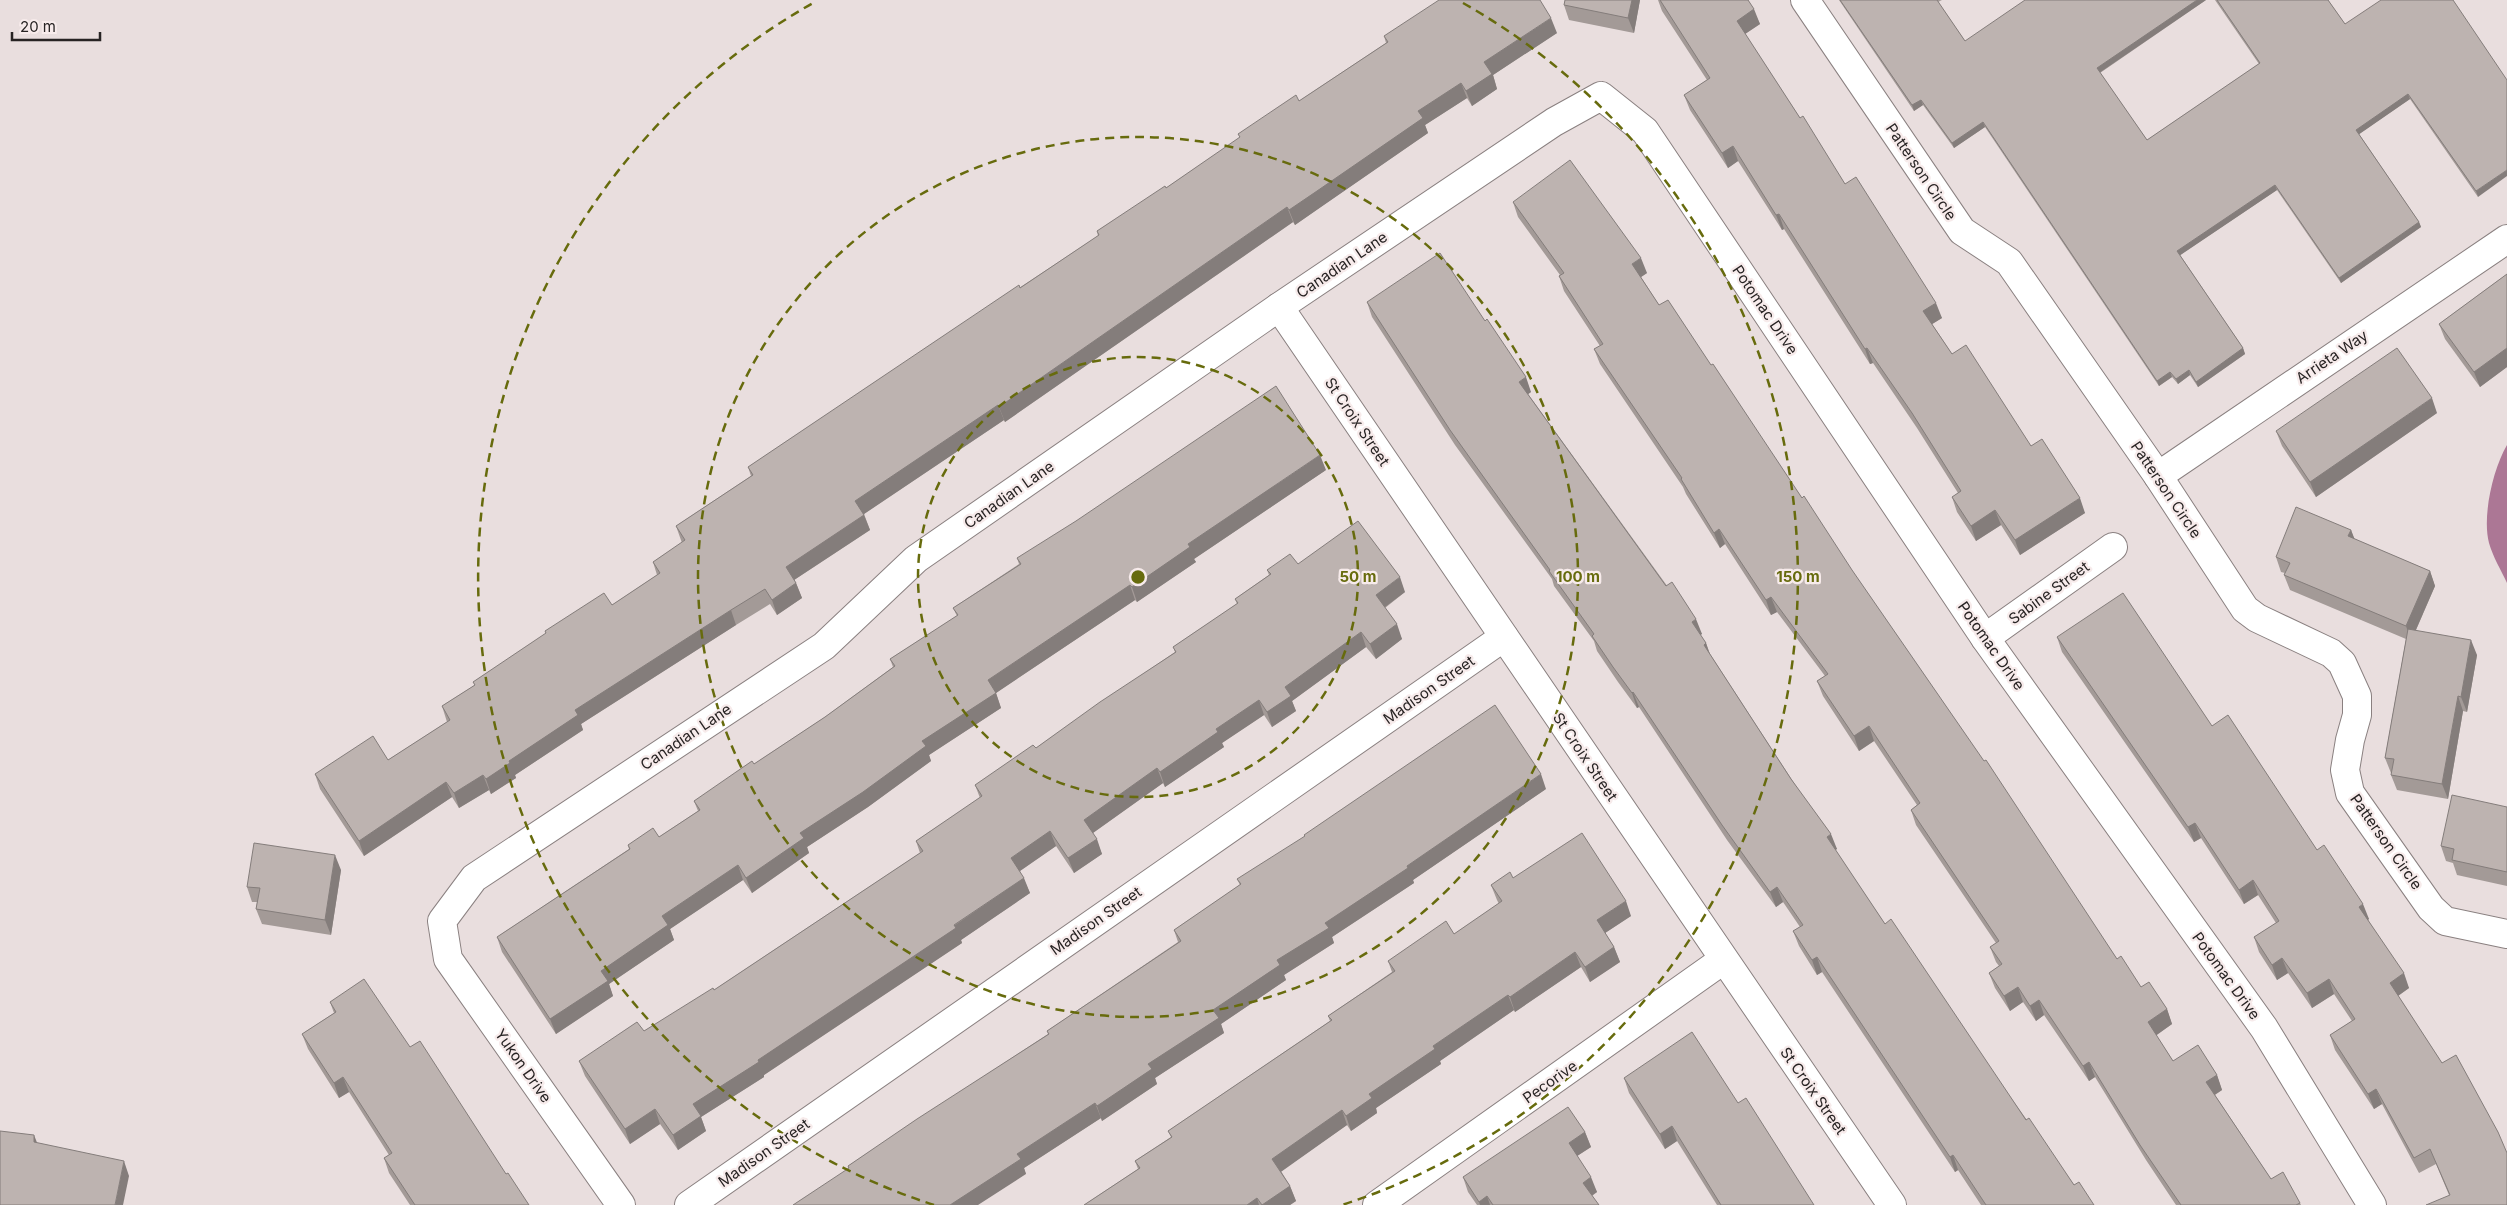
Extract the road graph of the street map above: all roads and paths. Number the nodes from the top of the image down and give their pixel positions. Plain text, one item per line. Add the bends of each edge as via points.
1 (1805, 0) edge
2 (1601, 96) joint
3 (2507, 239) edge
4 (1279, 307) junction
5 (2158, 476) junction
6 (2113, 547) dead end
7 (1504, 638) junction
8 (1985, 638) junction
9 (442, 921) joint
10 (2507, 934) edge
11 (1723, 960) junction
12 (1388, 1202) edge
13 (621, 1205) edge
14 (688, 1205) edge
15 (1892, 1205) edge
16 (2372, 1205) edge

1 - 5 street, Patterson Circle via 1962,231 2009,262
2 - 4 street, Canadian Lane via 1554,122
2 - 8 street, Potomac Drive via 1645,131
3 - 5 street, Arrieta Way
4 - 7 street, St Croix Street
4 - 9 street, Canadian Lane via 916,559 824,646 474,878
5 - 10 street, Patterson Circle via 2245,609 2257,618 2331,653 2342,663 2357,696 2357,715 2345,770 2350,793 2430,908 2445,921
6 - 8 street, Sabine Street
7 - 11 street, St Croix Street
7 - 14 street, Madison Street
8 - 16 street, Potomac Drive via 2264,1028
9 - 13 street, Yukon Drive via 448,959
11 - 12 street, Pecorive
11 - 15 street, St Croix Street

